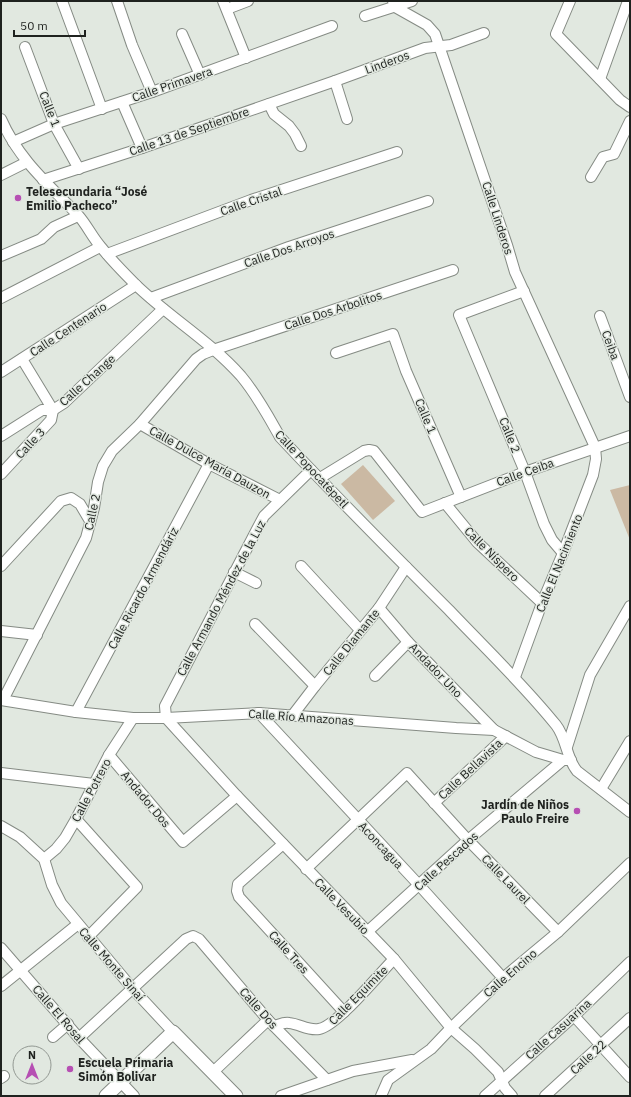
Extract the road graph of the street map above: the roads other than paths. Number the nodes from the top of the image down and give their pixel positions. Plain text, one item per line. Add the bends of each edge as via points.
1 (62, 1) edge
2 (117, 1) edge
3 (248, 1) edge
4 (412, 1) edge
5 (570, 1) edge
6 (628, 1) edge
7 (394, 4) edge
8 (225, 5) edge
9 (366, 16) dead end
10 (332, 26) dead end
11 (484, 33) dead end
12 (182, 34) dead end
13 (440, 46) junction
14 (25, 47) dead end
15 (246, 58) junction
16 (200, 75) junction
17 (600, 79) junction
18 (335, 81) junction
19 (152, 92) junction
20 (122, 102) junction
21 (268, 104) junction
22 (630, 107) edge
23 (102, 109) junction
24 (1, 119) edge
25 (347, 119) dead end
26 (630, 121) edge
27 (54, 124) junction
28 (13, 142) junction
29 (301, 146) dead end
30 (142, 148) junction
31 (397, 152) dead end
32 (27, 162) junction
33 (79, 168) junction
34 (1, 175) edge
35 (591, 178) dead end
36 (43, 180) junction
37 (428, 201) dead end
38 (78, 216) junction
39 (100, 246) junction
40 (107, 254) junction
41 (1, 256) edge
42 (453, 270) dead end
43 (136, 285) junction
44 (524, 291) junction
45 (1, 298) edge
46 (151, 298) junction
47 (164, 309) junction
48 (600, 316) dead end
49 (213, 350) junction
50 (336, 353) dead end
51 (22, 359) junction
52 (1, 372) edge
53 (630, 397) edge
54 (53, 410) junction
55 (140, 424) junction
56 (1, 436) edge
57 (630, 436) edge
58 (595, 447) junction
59 (209, 464) junction
60 (311, 470) junction
61 (525, 472) junction
62 (1, 474) edge
63 (320, 478) junction
64 (461, 497) junction
65 (280, 500) junction
66 (445, 503) junction
67 (90, 521) junction
68 (564, 553) junction
69 (1, 566) edge
70 (301, 566) dead end
71 (406, 567) junction
72 (234, 572) junction
73 (256, 583) dead end
74 (542, 603) junction
75 (630, 606) edge
76 (379, 608) junction
77 (255, 624) dead end
78 (360, 630) junction
79 (1, 631) edge
80 (37, 635) junction
81 (408, 642) junction
82 (375, 676) dead end
83 (515, 677) junction
84 (315, 686) junction
85 (2, 700) edge
86 (76, 712) junction
87 (259, 713) junction
88 (292, 716) junction
89 (133, 718) junction
90 (166, 718) junction
91 (494, 730) junction
92 (506, 736) junction
93 (630, 741) edge
94 (567, 747) junction
95 (109, 755) junction
96 (567, 760) junction
97 (1, 773) edge
98 (94, 784) junction
99 (601, 789) junction
100 (237, 796) junction
101 (434, 803) junction
102 (630, 812) edge
103 (76, 819) junction
104 (357, 819) junction
105 (1, 826) edge
106 (468, 840) junction
107 (283, 844) junction
108 (44, 859) junction
109 (630, 863) edge
110 (306, 869) junction
111 (419, 885) junction
112 (78, 924) junction
113 (367, 932) junction
114 (558, 932) junction
115 (88, 937) junction
116 (1, 948) edge
117 (394, 959) junction
118 (630, 962) edge
119 (20, 970) junction
120 (503, 978) junction
121 (1, 986) edge
122 (132, 988) junction
123 (344, 1012) junction
124 (574, 1016) junction
125 (630, 1018) edge
126 (271, 1023) junction
127 (68, 1024) junction
128 (451, 1028) junction
129 (173, 1032) junction
130 (53, 1037) dead end
131 (79, 1038) junction
132 (601, 1045) junction
133 (418, 1059) junction
134 (384, 1066) junction
135 (212, 1073) junction
136 (630, 1077) edge
137 (327, 1080) junction
138 (388, 1080) junction
139 (502, 1080) junction
140 (122, 1082) junction
141 (106, 1096) edge
142 (134, 1096) edge
143 (236, 1096) edge
144 (281, 1096) edge
145 (380, 1096) edge
146 (485, 1096) edge
147 (512, 1096) edge
148 (545, 1096) edge

1 - 23 street
2 - 19 street
3 - 8 street
4 - 7 street
5 - 17 street via 556,34
6 - 17 street
7 - 9 street
7 - 13 street, Calle Linderos via 427,24
8 - 15 street
10 - 15 street, Calle Primavera
11 - 13 street, Linderos via 451,45
12 - 16 street
13 - 18 street, Linderos via 425,48
13 - 44 street, Calle Linderos via 515,272
14 - 27 street, Calle 1
15 - 16 street, Calle Primavera
16 - 19 street, Calle Primavera
17 - 22 street
18 - 21 street, Calle 13 de Septiembre
18 - 25 street
19 - 20 street, Calle Primavera
20 - 23 street, Calle Primavera
20 - 30 street
21 - 29 street via 274,114 289,126
21 - 30 street, Calle 13 de Septiembre
23 - 27 street, Calle Primavera
24 - 28 street, Calle Popocatépetl
26 - 35 street via 614,154 602,157
27 - 28 street, Calle Primavera
27 - 33 street, Calle 1
28 - 32 street, Calle Popocatépetl
30 - 33 street, Calle 13 de Septiembre
31 - 40 street, Calle Cristal via 251,200
32 - 34 street
32 - 36 street, Calle Popocatépetl
33 - 36 street, Calle 13 de Septiembre
36 - 38 street, Calle Popocatépetl
37 - 46 street, Calle Dos Arroyos via 289,247
38 - 39 street, Calle Popocatépetl
38 - 41 street via 54,227 41,239
39 - 40 street, Calle Popocatépetl
39 - 45 street
40 - 43 street, Calle Popocatépetl
42 - 49 street, Calle Dos Arbolitos
43 - 46 street, Calle Popocatépetl
43 - 51 street, Calle Centenario
44 - 58 street, Calle Linderos
44 - 61 street, Calle 2 via 460,315
46 - 47 street, Calle Popocatépetl
47 - 49 street, Calle Popocatépetl
47 - 54 street, Calle Change via 64,403
48 - 53 street, Ceiba
49 - 55 street, Calle 2 via 196,359
49 - 60 street, Calle Popocatépetl via 240,375 254,393 280,437
50 - 64 street, Calle 1 via 393,334 406,371
51 - 52 street, Calle Centenario
51 - 54 street
54 - 56 street, Calle Change via 42,410
54 - 62 street, Calle 3 via 51,420
55 - 59 street, Calle Dulce María Dauzon
55 - 67 street, Calle 2 via 112,451 104,466
57 - 58 street, Calle Ceiba
58 - 61 street, Calle Ceiba
58 - 68 street, Calle El Nacimiento via 594,475
59 - 65 street, Calle Dulce María Dauzon
59 - 86 street, Calle Ricardo Armendáriz
60 - 63 street, Calle Popocatépetl
60 - 65 street, Calle Armando Méndez de la Luz
61 - 64 street, Calle Ceiba
61 - 68 street, Calle 2 via 544,524 552,540
63 - 66 street, Calle Ceiba via 369,450 374,451 422,512
63 - 71 street, Calle Popocatépetl
64 - 66 street, Calle Ceiba
65 - 72 street, Calle Armando Méndez de la Luz via 264,516
66 - 74 street, Calle Níspero via 477,542
67 - 69 street via 80,504 70,498 62,501
67 - 80 street, Calle 2 via 86,538
68 - 74 street, Calle El Nacimiento
70 - 78 street
71 - 76 street, Calle Diamante
71 - 83 street, Calle Popocatépetl
72 - 73 street
72 - 90 street, Calle Armando Méndez de la Luz via 165,706
74 - 83 street, Calle El Nacimiento
75 - 94 street via 590,675
76 - 78 street, Calle Diamante
76 - 81 street, Andador Uno
77 - 84 street
78 - 84 street, Calle Diamante
79 - 80 street
80 - 85 street, Calle 2
81 - 82 street
81 - 91 street, Andador Uno
83 - 94 street, Calle Popocatépetl via 557,726
84 - 88 street, Calle Diamante
85 - 86 street, Calle Río Amazonas
86 - 89 street, Calle Río Amazonas
87 - 88 street, Calle Río Amazonas
87 - 90 street, Calle Río Amazonas
87 - 104 street, Aconcagua
88 - 91 street, Calle Río Amazonas
89 - 90 street, Calle Río Amazonas
89 - 95 street, Calle Potrero
90 - 100 street, Calle Vesubio
91 - 92 street, Calle Río Amazonas
92 - 96 street, Calle Río Amazonas via 536,752
92 - 101 street, Calle Bellavista
93 - 99 street
94 - 96 street, Calle Popocatépetl
95 - 98 street, Calle Potrero
95 - 100 street, Andador Dos via 183,842
96 - 99 street, Calle Popocatépetl
96 - 106 street, Calle Pescados
97 - 98 street
98 - 103 street, Calle Potrero
99 - 102 street, Calle Popocatépetl
100 - 107 street, Calle Vesubio
101 - 104 street, Calle Laurel via 407,773
101 - 106 street, Calle Laurel
103 - 108 street, Calle Potrero via 56,849
103 - 115 street via 137,887
104 - 110 street
104 - 111 street, Aconcagua
105 - 108 street via 20,837
106 - 111 street, Calle Pescados
106 - 114 street, Calle Laurel
107 - 110 street, Calle Vesubio
107 - 123 street, Calle Tres via 238,884 239,897
108 - 112 street, Calle Monte Sinaí via 61,904
109 - 114 street, Calle Encino
110 - 113 street, Calle Vesubio
111 - 113 street, Calle Pescados
111 - 120 street, Aconcagua
112 - 115 street, Calle Monte Sinaí
112 - 119 street
113 - 117 street, Calle Vesubio
114 - 120 street, Calle Encino
115 - 122 street, Calle Monte Sinaí
116 - 119 street, Calle El Rosal
117 - 123 street, Calle Equimite
117 - 128 street, Calle Vesubio
118 - 124 street, Calle Casuarina
119 - 121 street
119 - 127 street, Calle El Rosal
120 - 128 street, Calle Encino
122 - 126 street, Calle Dos via 186,939 193,936 199,939
122 - 129 street, Calle Monte Sinaí
122 - 131 street
123 - 126 street, Calle Equimite via 328,1026 319,1029 288,1023
124 - 132 street
124 - 139 street, Calle Casuarina
125 - 132 street, Calle 22
126 - 135 street
126 - 137 street, Calle Dos
127 - 130 street
127 - 131 street, Calle El Rosal
128 - 133 street, Calle Encino
128 - 139 street, Calle Vesubio via 498,1072
129 - 135 main road, Calle Monte Sinaí
129 - 140 main road
131 - 140 street, Calle El Rosal
132 - 136 street
132 - 148 street, Calle 22
133 - 134 street
133 - 138 street, Calle Encino
134 - 137 street via 353,1071
134 - 138 street
135 - 143 main road, Calle Monte Sinaí
137 - 144 street
138 - 145 street, Calle Encino
139 - 146 street, Calle Casuarina
139 - 147 street, Calle Vesubio
140 - 141 main road
140 - 142 street, Calle El Rosal

